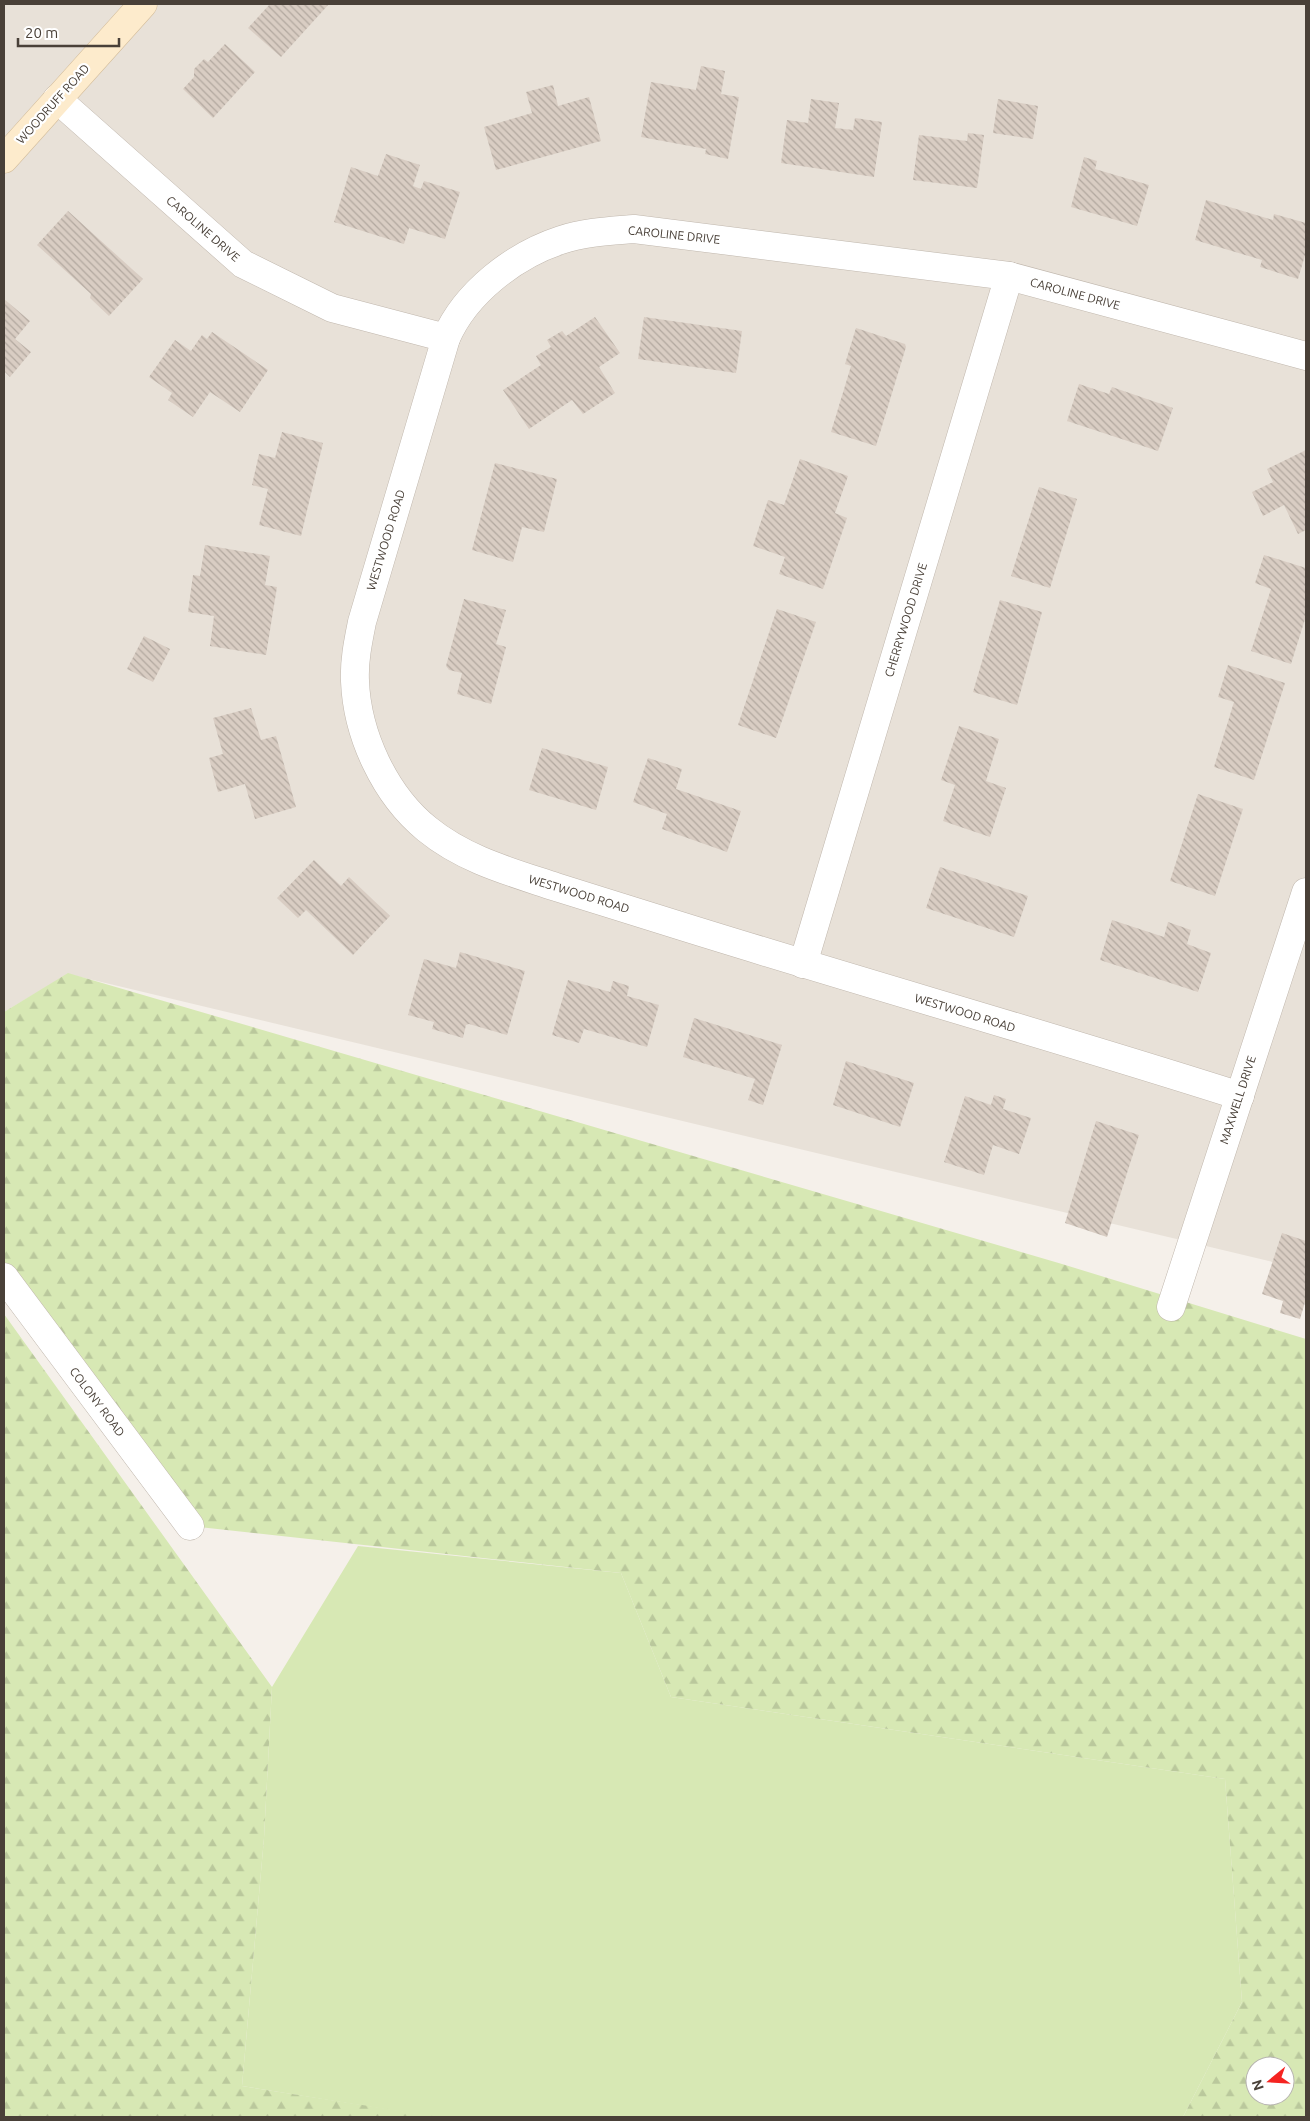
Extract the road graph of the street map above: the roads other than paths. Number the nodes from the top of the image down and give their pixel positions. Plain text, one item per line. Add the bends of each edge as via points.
1 (143, 4) edge
2 (57, 100) junction
3 (4, 159) edge
4 (1009, 276) junction
5 (446, 338) junction
6 (1306, 356) edge
7 (1306, 892) edge
8 (803, 964) junction
9 (1240, 1096) junction
10 (4, 1277) edge
11 (1171, 1307) dead end
12 (190, 1526) dead end

1 - 2 street, WOODRUFF ROAD
2 - 3 street, WOODRUFF ROAD
2 - 5 street, CAROLINE DRIVE via 243,264 332,308
4 - 5 street, CAROLINE DRIVE via 634,229 597,232 561,240 510,266 467,304
4 - 6 street, CAROLINE DRIVE
4 - 8 street, CHERRYWOOD DRIVE
5 - 8 street, WESTWOOD ROAD via 362,622 356,655 355,684 361,718 370,749 386,781 405,809 427,829 474,859
7 - 9 street, MAXWELL DRIVE
8 - 9 street, WESTWOOD ROAD
9 - 11 street, MAXWELL DRIVE
10 - 12 street, COLONY ROAD

